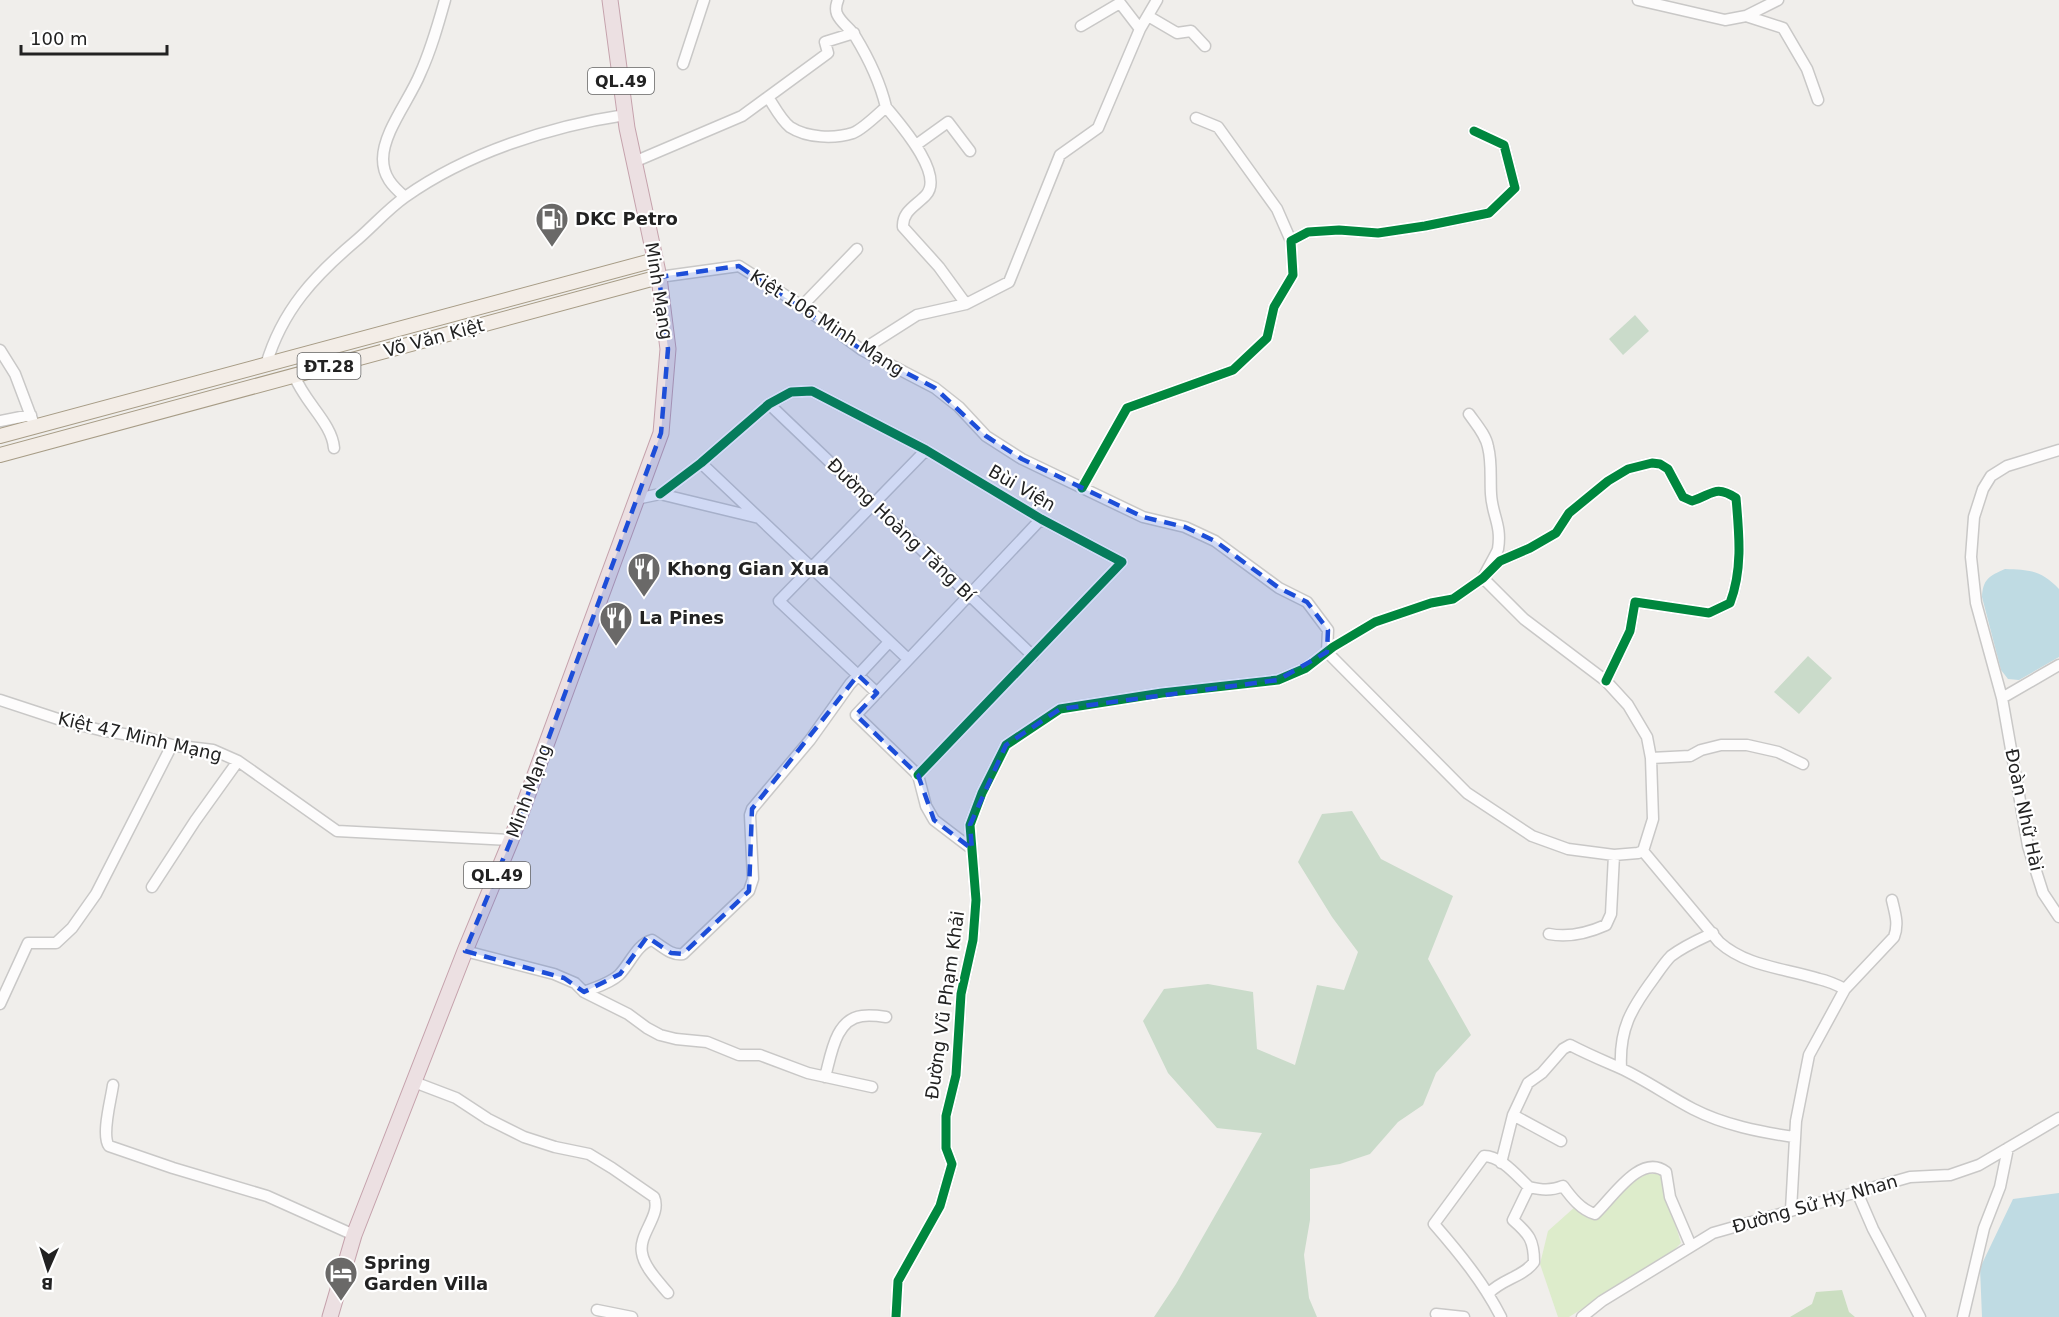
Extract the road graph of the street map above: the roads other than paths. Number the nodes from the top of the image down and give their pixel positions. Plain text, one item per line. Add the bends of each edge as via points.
1 (445, 0) edge
2 (610, 0) edge
3 (704, 0) edge
4 (838, 0) edge
5 (1157, 0) edge
6 (1638, 0) edge
7 (1778, 0) edge
8 (1660, 2) edge
9 (1148, 16) junction
10 (1746, 16) junction
11 (1081, 26) dead end
12 (1140, 29) junction
13 (854, 33) junction
14 (1205, 46) dead end
15 (683, 64) dead end
16 (768, 97) junction
17 (1818, 100) dead end
18 (886, 107) junction
19 (625, 115) junction
20 (1196, 118) dead end
21 (1474, 130) dead end
22 (916, 145) junction
23 (970, 151) dead end
24 (634, 162) junction
25 (405, 197) junction
26 (1291, 241) junction
27 (857, 249) dead end
28 (655, 261) junction
29 (658, 277) junction
30 (966, 304) junction
31 (802, 306) junction
32 (368, 337) junction
33 (0, 350) edge
34 (862, 350) junction
35 (373, 354) junction
36 (266, 365) junction
37 (294, 375) junction
38 (769, 404) junction
39 (1469, 414) dead end
40 (0, 421) edge
41 (33, 421) junction
42 (0, 436) edge
43 (334, 448) dead end
44 (926, 450) junction
45 (2059, 450) edge
46 (0, 455) edge
47 (701, 463) junction
48 (1082, 488) junction
49 (660, 494) junction
50 (636, 499) junction
51 (874, 504) junction
52 (760, 518) junction
53 (1041, 519) junction
54 (811, 567) junction
55 (1482, 578) junction
56 (969, 595) junction
57 (889, 642) junction
58 (1327, 652) junction
59 (1033, 656) junction
60 (908, 660) junction
61 (2059, 665) edge
62 (858, 675) junction
63 (1606, 681) junction
64 (877, 693) junction
65 (2002, 698) junction
66 (0, 700) edge
67 (172, 745) junction
68 (1651, 758) junction
69 (238, 761) junction
70 (1803, 764) dead end
71 (918, 775) junction
72 (511, 840) junction
73 (972, 849) junction
74 (1643, 851) junction
75 (1614, 855) junction
76 (152, 887) dead end
77 (1892, 900) dead end
78 (2059, 917) edge
79 (1713, 933) junction
80 (1549, 934) dead end
81 (465, 951) junction
82 (1845, 989) junction
83 (584, 992) junction
84 (0, 1004) edge
85 (886, 1017) dead end
86 (1621, 1068) junction
87 (825, 1077) junction
88 (414, 1082) junction
89 (113, 1085) dead end
90 (872, 1087) dead end
91 (1513, 1115) junction
92 (2059, 1118) edge
93 (1794, 1137) junction
94 (1561, 1141) dead end
95 (2008, 1148) junction
96 (1501, 1162) junction
97 (1529, 1187) junction
98 (1857, 1192) junction
99 (1791, 1210) junction
100 (354, 1235) junction
101 (1691, 1246) junction
102 (668, 1293) dead end
103 (1489, 1293) junction
104 (597, 1310) dead end
105 (1436, 1314) dead end
106 (330, 1317) edge
107 (632, 1317) edge
108 (896, 1317) edge
109 (1464, 1317) edge
110 (1501, 1317) edge
111 (1582, 1317) edge
112 (1920, 1317) edge
113 (1962, 1317) edge

1 - 25 street via 420,76 383,153 386,177
2 - 19 highway, QL.49
3 - 15 street
4 - 13 street via 837,12
5 - 9 street
6 - 8 street
7 - 10 street
8 - 10 street via 1725,20
9 - 12 street
9 - 14 street via 1178,33 1191,30
10 - 17 street via 1783,28 1808,69
11 - 12 street via 1120,3
12 - 30 street via 1098,128 1060,156 1009,282
13 - 16 street via 825,42 828,53
13 - 18 street via 881,87
16 - 18 street via 789,126 827,137 855,132
16 - 24 street via 742,116
18 - 22 street
19 - 24 highway, QL.49
19 - 25 street via 561,127 503,147 449,171
20 - 26 street via 1218,127 1277,209
21 - 26 street via 1504,145 1515,188 1489,213 1378,233 1308,231
22 - 23 street via 948,122
22 - 30 street via 931,182 928,193 907,212 903,227
24 - 28 highway, Minh Mạng / QL.49
25 - 36 street via 309,285 279,327
26 - 48 street via 1293,275 1274,307 1267,338 1233,370 1127,408
27 - 31 street
28 - 29 highway, Minh Mạng / QL.49
28 - 32 main road, Võ Văn Kiệt / ĐT.28
29 - 31 street, Kiệt 106 Minh Mạng via 739,267
29 - 35 main road, Võ Văn Kiệt / ĐT.28
29 - 50 highway, Minh Mạng / QL.49 via 668,349 666,386 661,433
30 - 34 street via 917,315
31 - 34 street, Kiệt 106 Minh Mạng
32 - 35 main road
32 - 36 main road, Võ Văn Kiệt / ĐT.28
33 - 41 street via 15,374
34 - 48 street, Kiệt 106 Minh Mạng via 935,388 986,436 1022,459
35 - 37 main road, Võ Văn Kiệt / ĐT.28
36 - 41 main road, Võ Văn Kiệt / ĐT.28
37 - 43 street via 332,434
37 - 46 main road, Võ Văn Kiệt / ĐT.28
38 - 44 street, Bùi Viện via 791,392 812,391
38 - 47 street, Bùi Viện
38 - 51 street, Đường Hoàng Tăng Bí
39 - 55 street via 1488,447 1499,531 1498,552
40 - 41 street
41 - 42 main road, Võ Văn Kiệt / ĐT.28
44 - 51 street
44 - 53 street, Bùi Viện
45 - 65 street, Đoàn Nhữ Hài via 2007,466 1991,476 1974,517 1971,557 1976,603
47 - 49 street, Bùi Viện
47 - 52 street
48 - 58 street, Kiệt 106 Minh Mạng via 1143,517 1185,526 1215,541 1279,588 1307,602 1328,630
49 - 50 street
49 - 52 street
50 - 72 highway, Minh Mạng / QL.49
51 - 54 street
51 - 56 street, Đường Hoàng Tăng Bí
52 - 54 street
53 - 56 street
53 - 59 street, Bùi Viện via 1122,562
54 - 57 street
54 - 62 street via 779,601
55 - 58 street, Đường Vũ Phạm Khải via 1453,599 1375,622
55 - 63 street via 1524,619
55 - 63 street, Đường Vũ Phạm Khải via 1500,561 1556,533 1569,513 1628,469 1660,464 1668,469 1683,497 1692,501 1718,489 1736,498 1740,543 1736,587 1730,603 1709,613 1635,602 1630,631
56 - 59 street, Đường Hoàng Tăng Bí
56 - 60 street
57 - 60 street
57 - 62 street
58 - 73 street, Đường Vũ Phạm Khải via 1278,680 1060,709 1006,745 970,825
58 - 75 street via 1467,793 1532,836 1568,849
59 - 71 street, Bùi Viện
60 - 64 street
61 - 65 street
62 - 64 street
62 - 83 street via 752,809 753,879 749,891 683,954 671,953 648,941 620,974
63 - 68 street via 1628,705 1647,737
64 - 71 street via 856,715
65 - 78 street, Đoàn Nhữ Hài via 2028,846 2043,893
66 - 67 street, Kiệt 47 Minh Mạng via 64,721
67 - 69 street, Kiệt 47 Minh Mạng via 213,750
67 - 84 street via 96,894 56,943 28,943
68 - 70 street via 1690,756 1721,745 1748,746 1778,752
68 - 74 street via 1653,819
69 - 72 street, Kiệt 47 Minh Mạng via 337,831
69 - 76 street
71 - 73 street via 934,820
72 - 81 highway, Minh Mạng / QL.49
73 - 108 street, Đường Vũ Phạm Khải via 976,900 973,940 961,994 956,1075 945,1131 952,1164 940,1206 898,1281
74 - 75 street
74 - 79 street
75 - 80 street via 1611,914 1606,925 1563,937
77 - 82 street via 1897,921 1894,937
79 - 82 street via 1729,951 1744,959 1819,978
79 - 86 street via 1669,957 1637,1001 1623,1032
81 - 83 street via 564,978
81 - 88 highway, Minh Mạng / QL.49
82 - 93 street via 1809,1055
83 - 87 street via 660,1035 707,1042 739,1055 760,1054
85 - 87 street via 862,1016 844,1025
86 - 91 street via 1567,1046 1528,1083
86 - 93 street via 1695,1110
87 - 90 street
88 - 100 highway, Minh Mạng / QL.49
88 - 102 street via 456,1098 524,1137 589,1154 654,1197 656,1206 641,1251
89 - 100 street via 106,1135 109,1146 257,1193
91 - 94 street
91 - 96 street
92 - 95 street, Đường Sử Hy Nhan
93 - 99 street
95 - 98 street, Đường Sử Hy Nhan via 1979,1165 1950,1175 1910,1177
95 - 113 street
96 - 97 street
96 - 103 street via 1485,1156 1434,1224
97 - 101 street via 1543,1191 1563,1186 1595,1214 1623,1182 1639,1172 1662,1170 1666,1172 1670,1197
97 - 103 street via 1513,1220 1529,1236 1534,1262
98 - 99 street, Đường Sử Hy Nhan
98 - 112 street
99 - 101 street, Đường Sử Hy Nhan via 1713,1233
100 - 106 highway, Minh Mạng / QL.49
101 - 111 street, Đường Sử Hy Nhan
103 - 110 street
104 - 107 street
105 - 109 street

